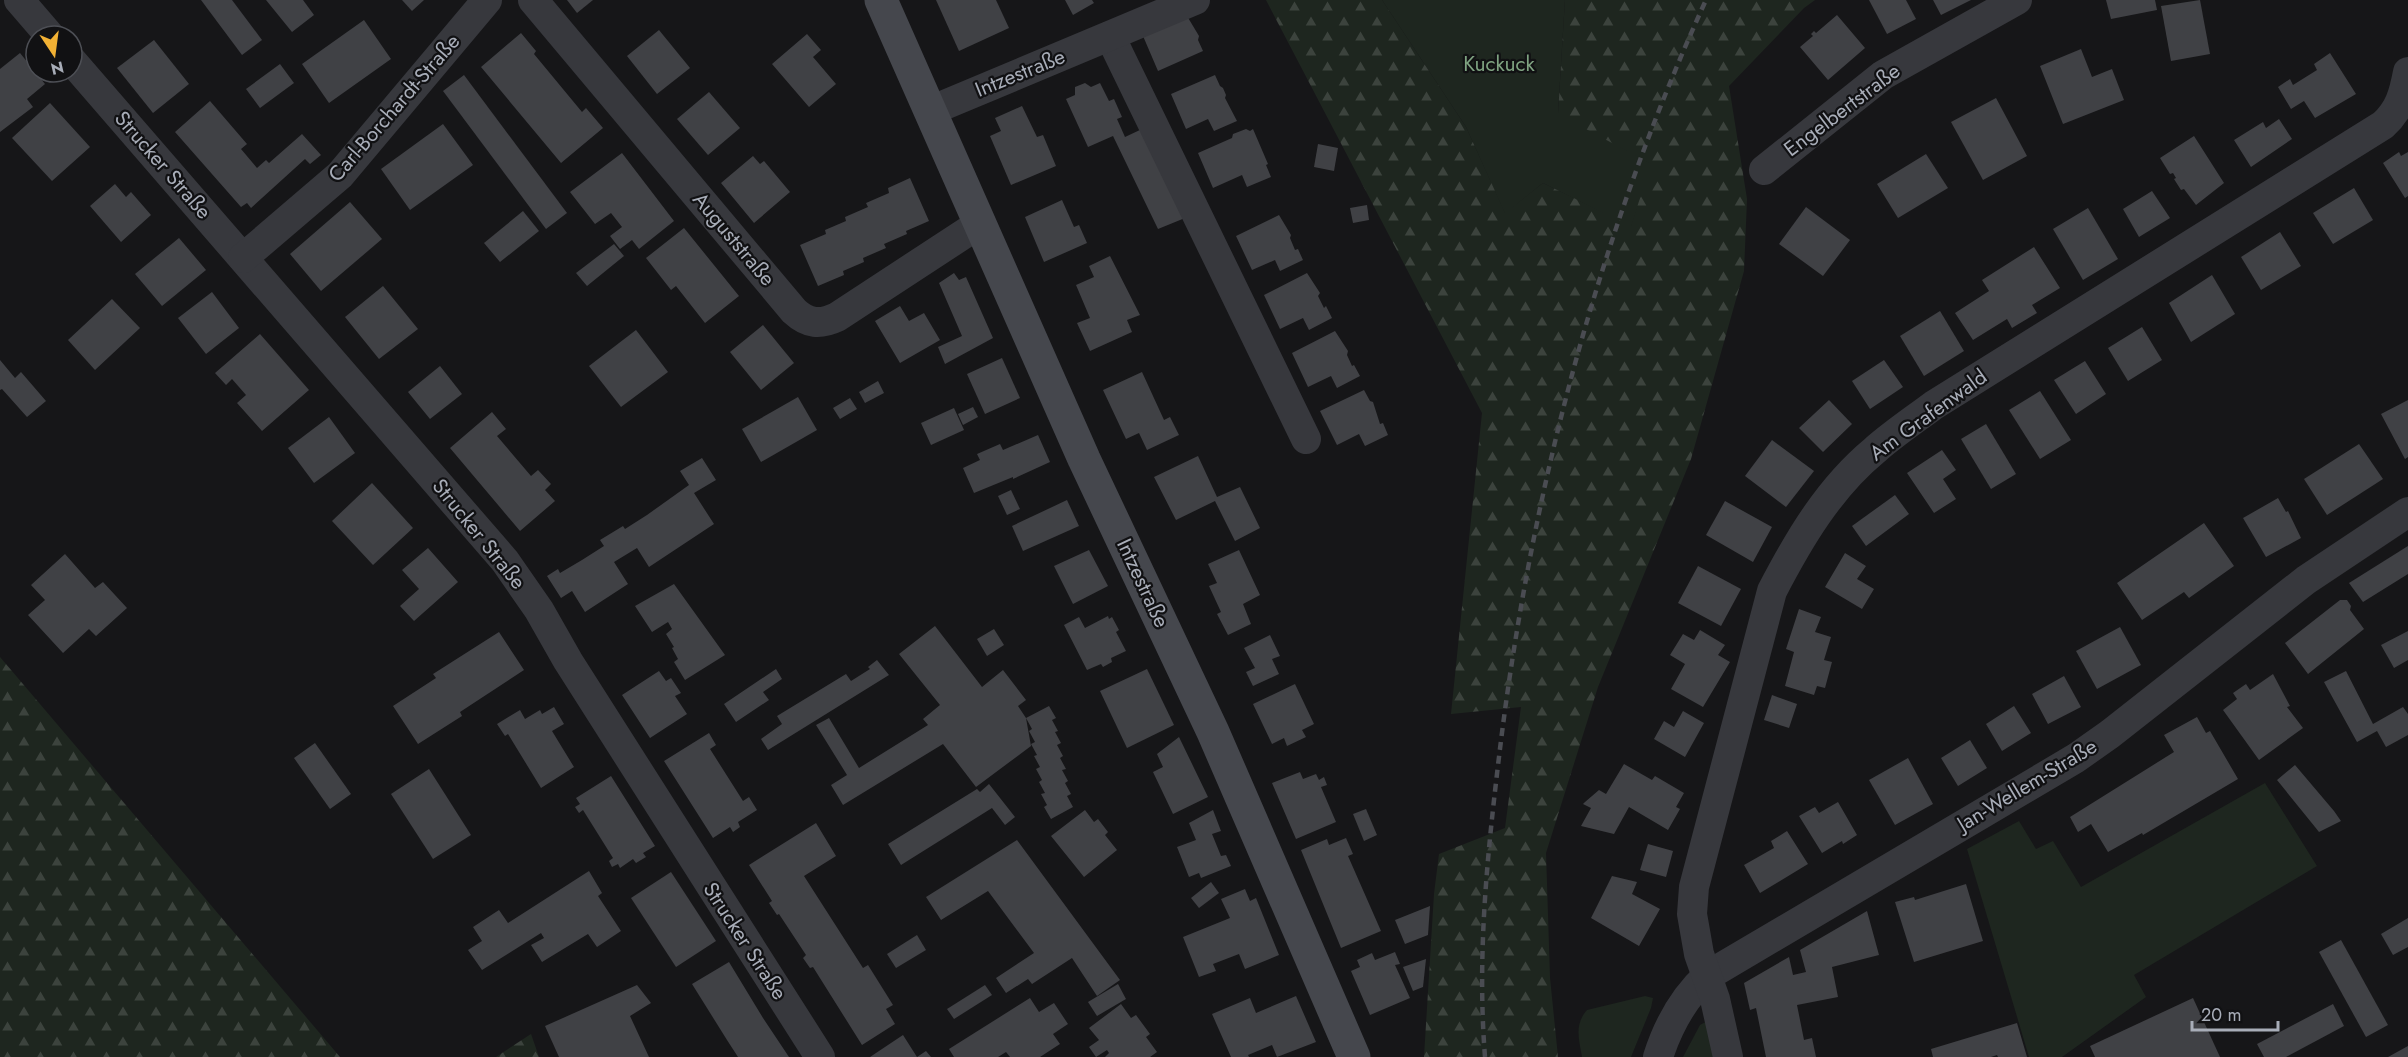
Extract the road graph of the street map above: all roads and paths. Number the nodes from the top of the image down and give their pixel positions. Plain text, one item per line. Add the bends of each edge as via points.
1 (19, 0) edge
2 (487, 0) edge
3 (534, 0) edge
4 (880, 0) edge
5 (1195, 0) edge
6 (2017, 0) edge
7 (40, 24) edge
8 (1110, 36) junction
9 (2408, 72) edge
10 (84, 75) edge
11 (930, 111) junction
12 (1764, 170) dead end
13 (979, 224) junction
14 (243, 258) junction
15 (1306, 439) dead end
16 (2408, 512) edge
17 (1707, 976) junction
18 (820, 1057) edge
19 (1354, 1057) edge
20 (1658, 1057) edge
21 (1728, 1057) edge

1 - 7 street
2 - 14 street, Carl-Borchardt-Straße via 340,175
3 - 13 street, Auguststraße via 794,311 806,320 826,322 837,317
4 - 11 main road, Intzestraße
5 - 8 street, Intzestraße
6 - 12 street, Engelbertstraße via 1883,75
8 - 11 street, Intzestraße
8 - 15 street
9 - 17 street, Am Grafenwald via 2400,105 2384,125 1934,405 1874,451 1828,498 1772,591 1694,887 1692,914
10 - 14 street, Strucker Straße
11 - 13 main road, Intzestraße
13 - 19 main road, Intzestraße via 1213,732
14 - 18 street, Strucker Straße via 505,561
16 - 17 street, Jan-Wellem-Straße via 2306,580 2076,758
17 - 20 street, Jan-Wellem-Straße via 1685,999
17 - 21 street, Am Grafenwald

